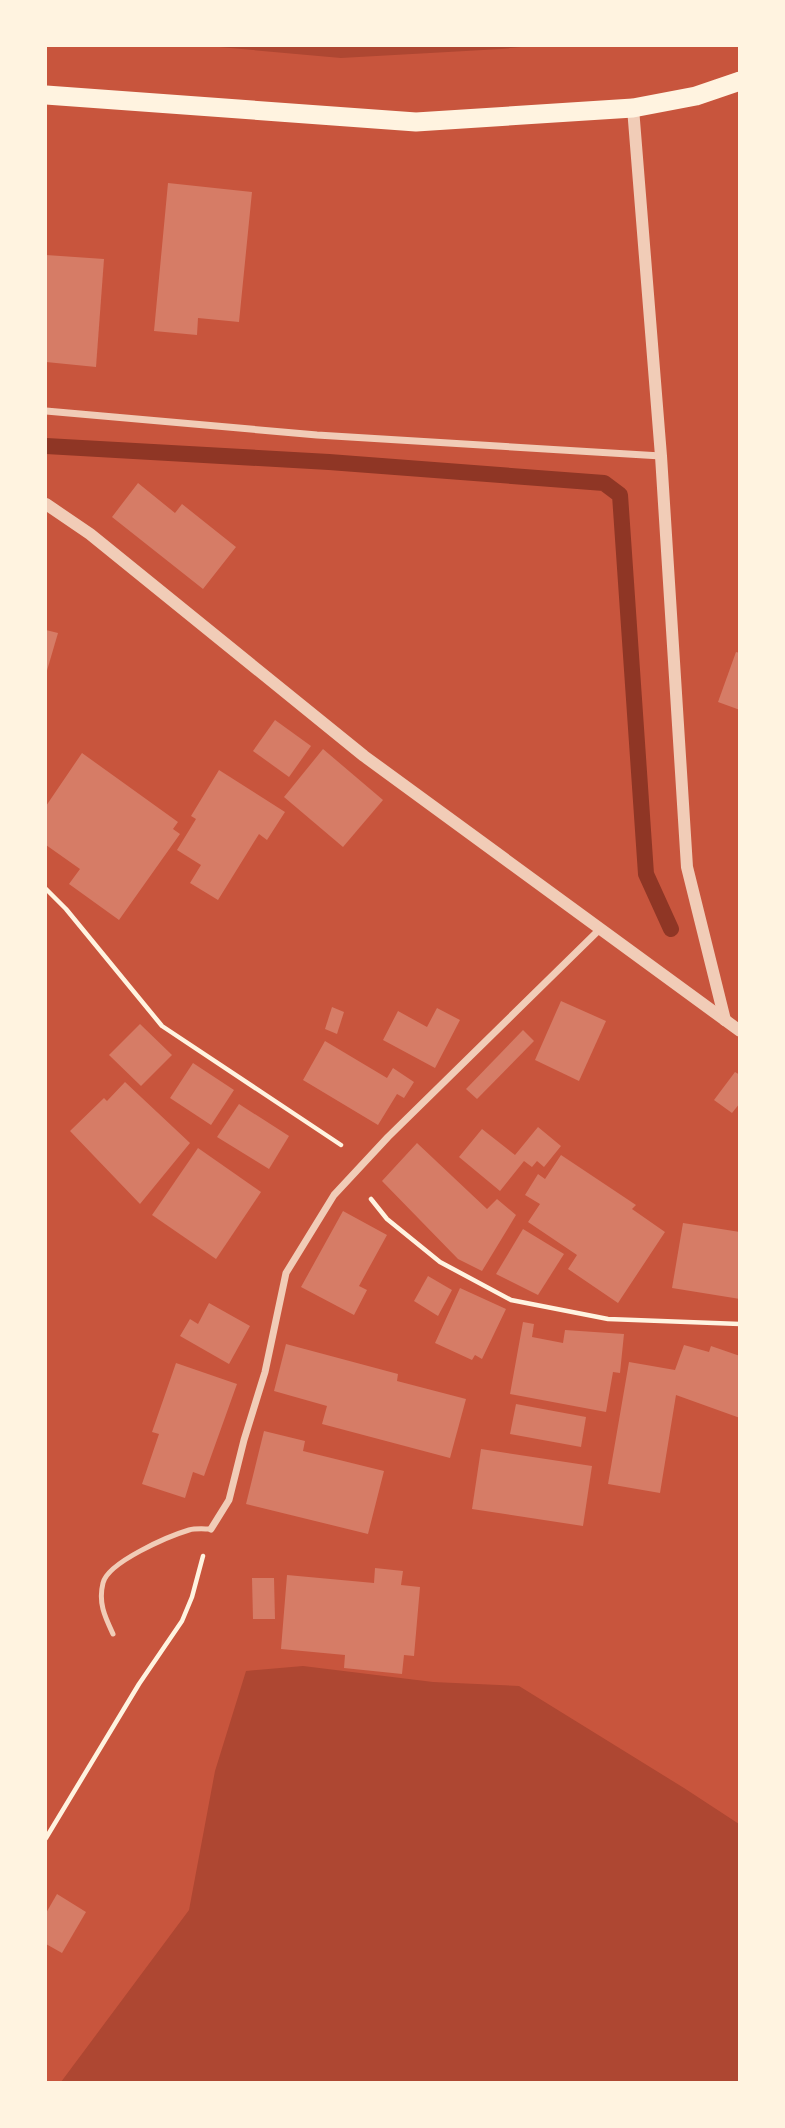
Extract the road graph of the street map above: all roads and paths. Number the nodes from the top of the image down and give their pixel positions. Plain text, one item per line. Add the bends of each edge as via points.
1 (740, 81) edge
2 (46, 95) edge
3 (633, 108) junction
4 (46, 411) edge
5 (662, 456) junction
6 (46, 504) edge
7 (46, 889) edge
8 (600, 929) junction
9 (725, 1020) junction
10 (740, 1031) edge
11 (363, 1165) junction
12 (353, 1176) junction
13 (740, 1325) edge
14 (211, 1529) junction
15 (113, 1634) dead end
16 (46, 1838) edge

1 - 3 highway via 696,96
2 - 3 highway via 416,122
3 - 5 street
4 - 5 street via 317,435
5 - 9 street via 687,867
6 - 8 street via 90,534 365,756
7 - 11 path via 162,1026 352,1152
8 - 9 street
8 - 11 street
9 - 10 street
11 - 12 street
12 - 13 path via 387,1219 440,1262 511,1300 608,1319
12 - 14 street via 334,1195 286,1273 265,1372 229,1500
14 - 15 lane via 192,1529 148,1547 120,1563 103,1580 101,1607
14 - 16 path via 182,1621

